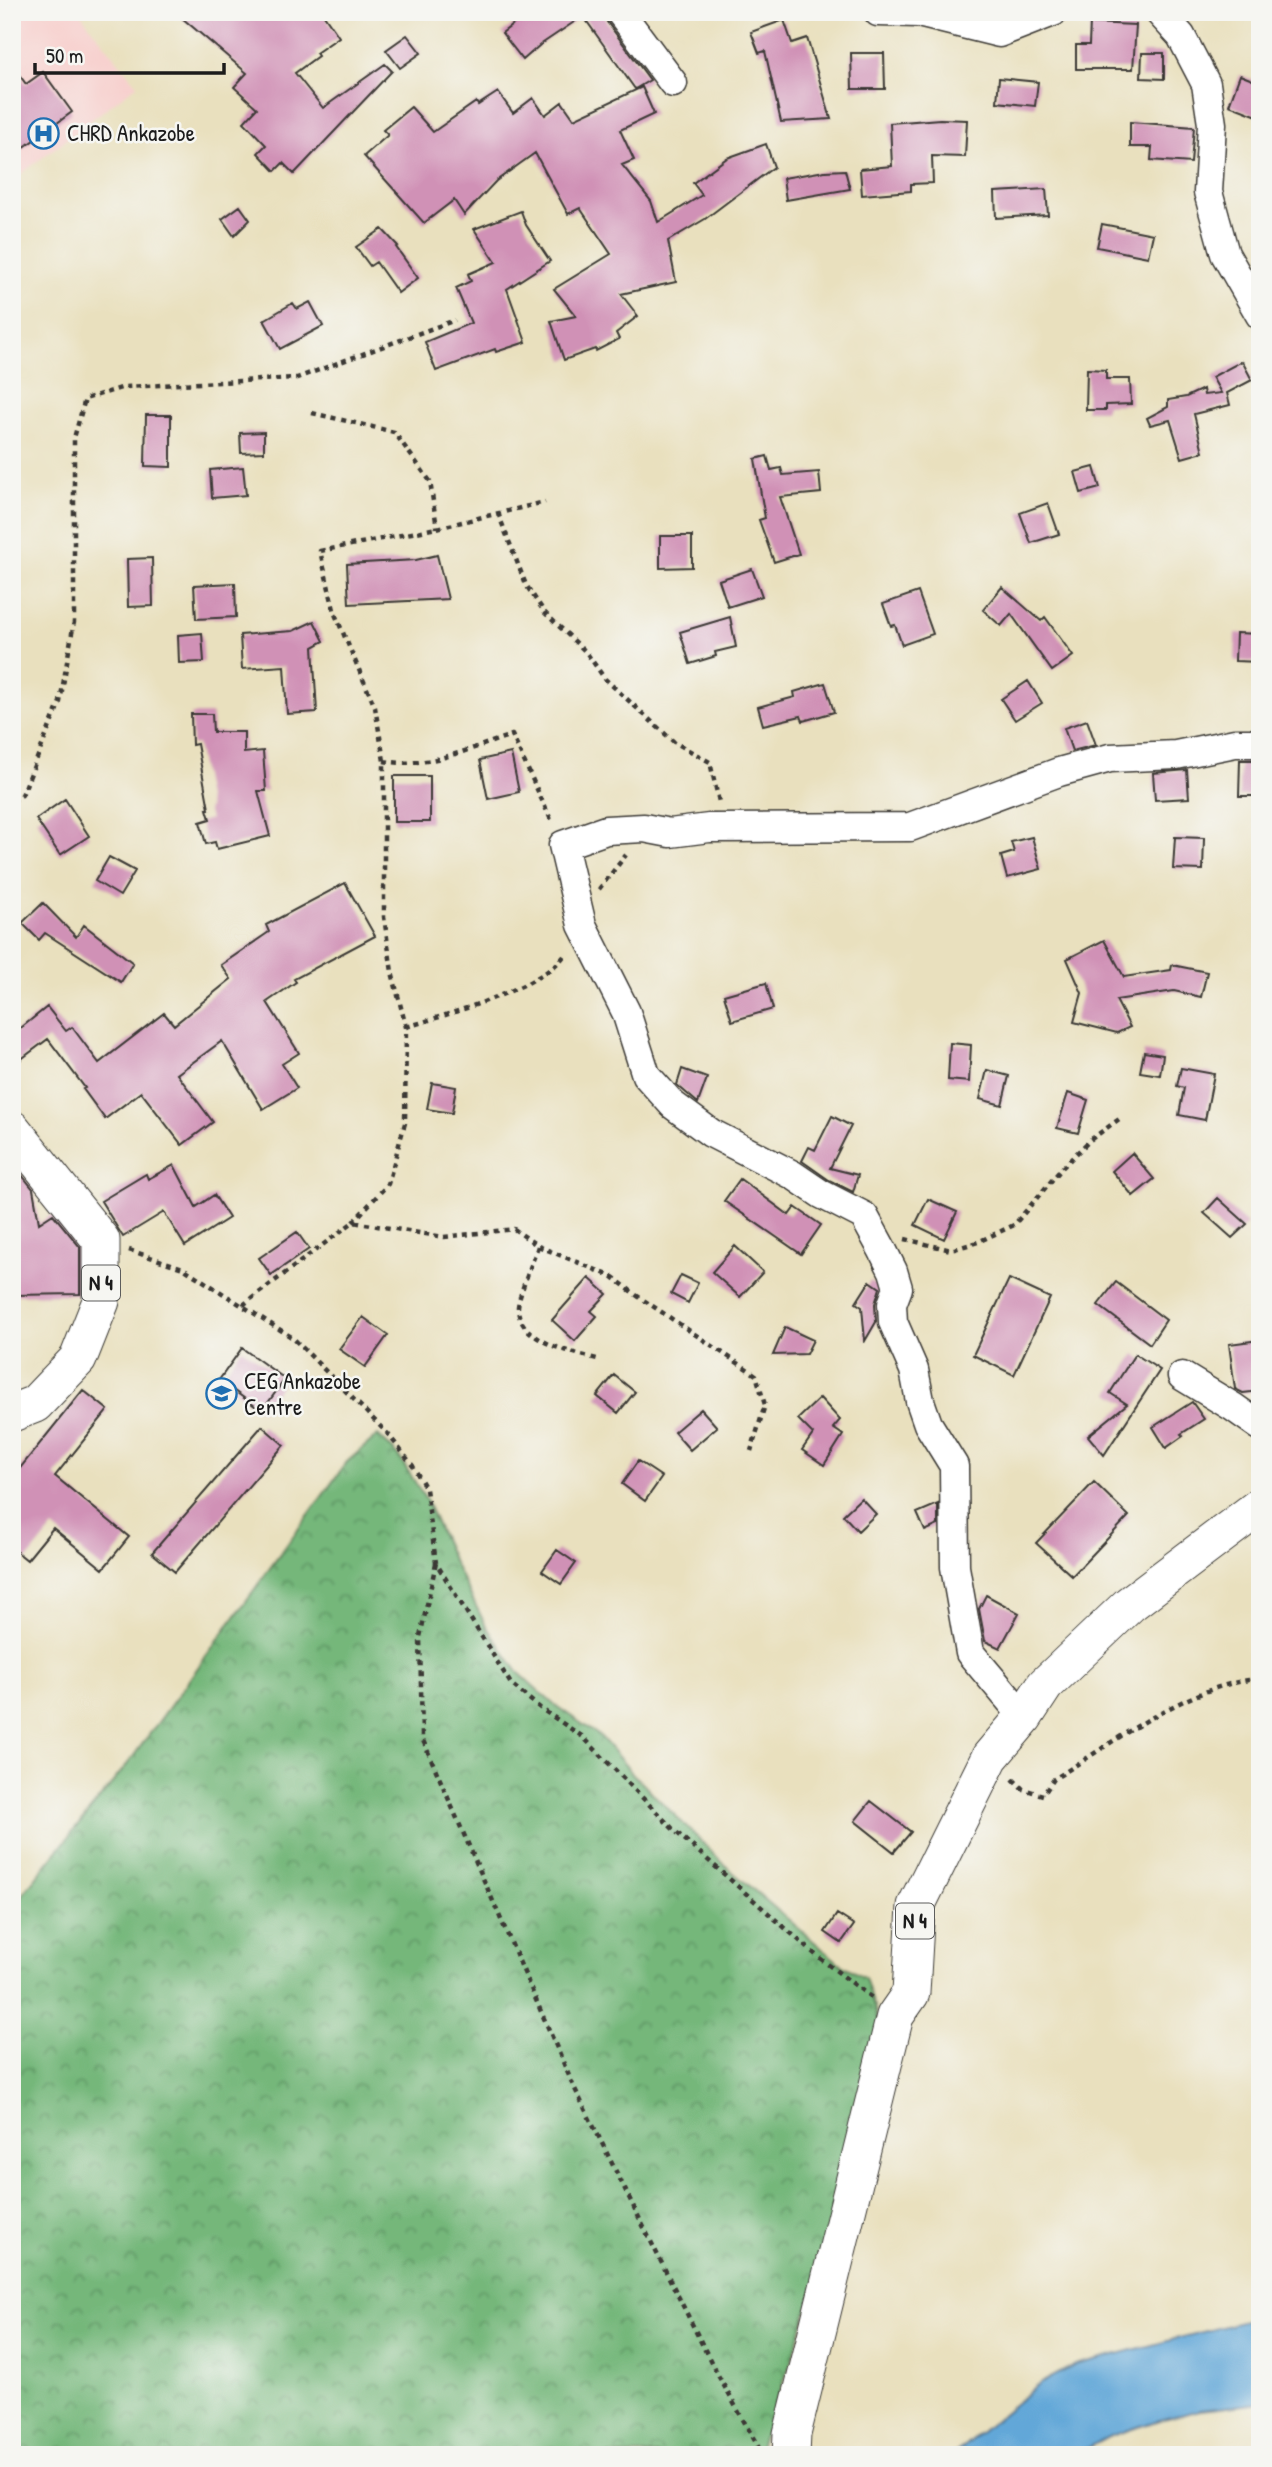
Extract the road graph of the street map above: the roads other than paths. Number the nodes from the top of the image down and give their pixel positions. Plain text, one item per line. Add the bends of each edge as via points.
1 (620, 12) edge
2 (878, 12) edge
3 (1159, 12) edge
4 (1034, 15) edge
5 (673, 83) dead end
6 (1260, 315) edge
7 (1260, 743) edge
8 (16, 1139) edge
9 (1181, 1376) dead end
10 (12, 1413) edge
11 (1260, 1426) edge
12 (1260, 1506) edge
13 (1024, 1717) junction
14 (791, 2455) edge

1 - 5 street
2 - 4 street via 918,13 999,33
3 - 6 street via 1181,36 1206,84 1212,124 1208,192 1225,254
7 - 13 street via 1235,743 1176,755 1110,758 910,827 724,828 670,833 644,828 606,830 563,845 582,925 626,1012 646,1075 673,1105 711,1133 864,1216 893,1270 898,1288 892,1304 893,1322 914,1370 928,1424 954,1466 955,1567 970,1653
8 - 10 main road, N 4 via 101,1240 101,1301 78,1359 35,1404
9 - 11 street
12 - 13 main road, N 4 via 1130,1604 1045,1685
13 - 14 main road, N 4 via 990,1757 916,1906 911,1993 895,2015 792,2434

